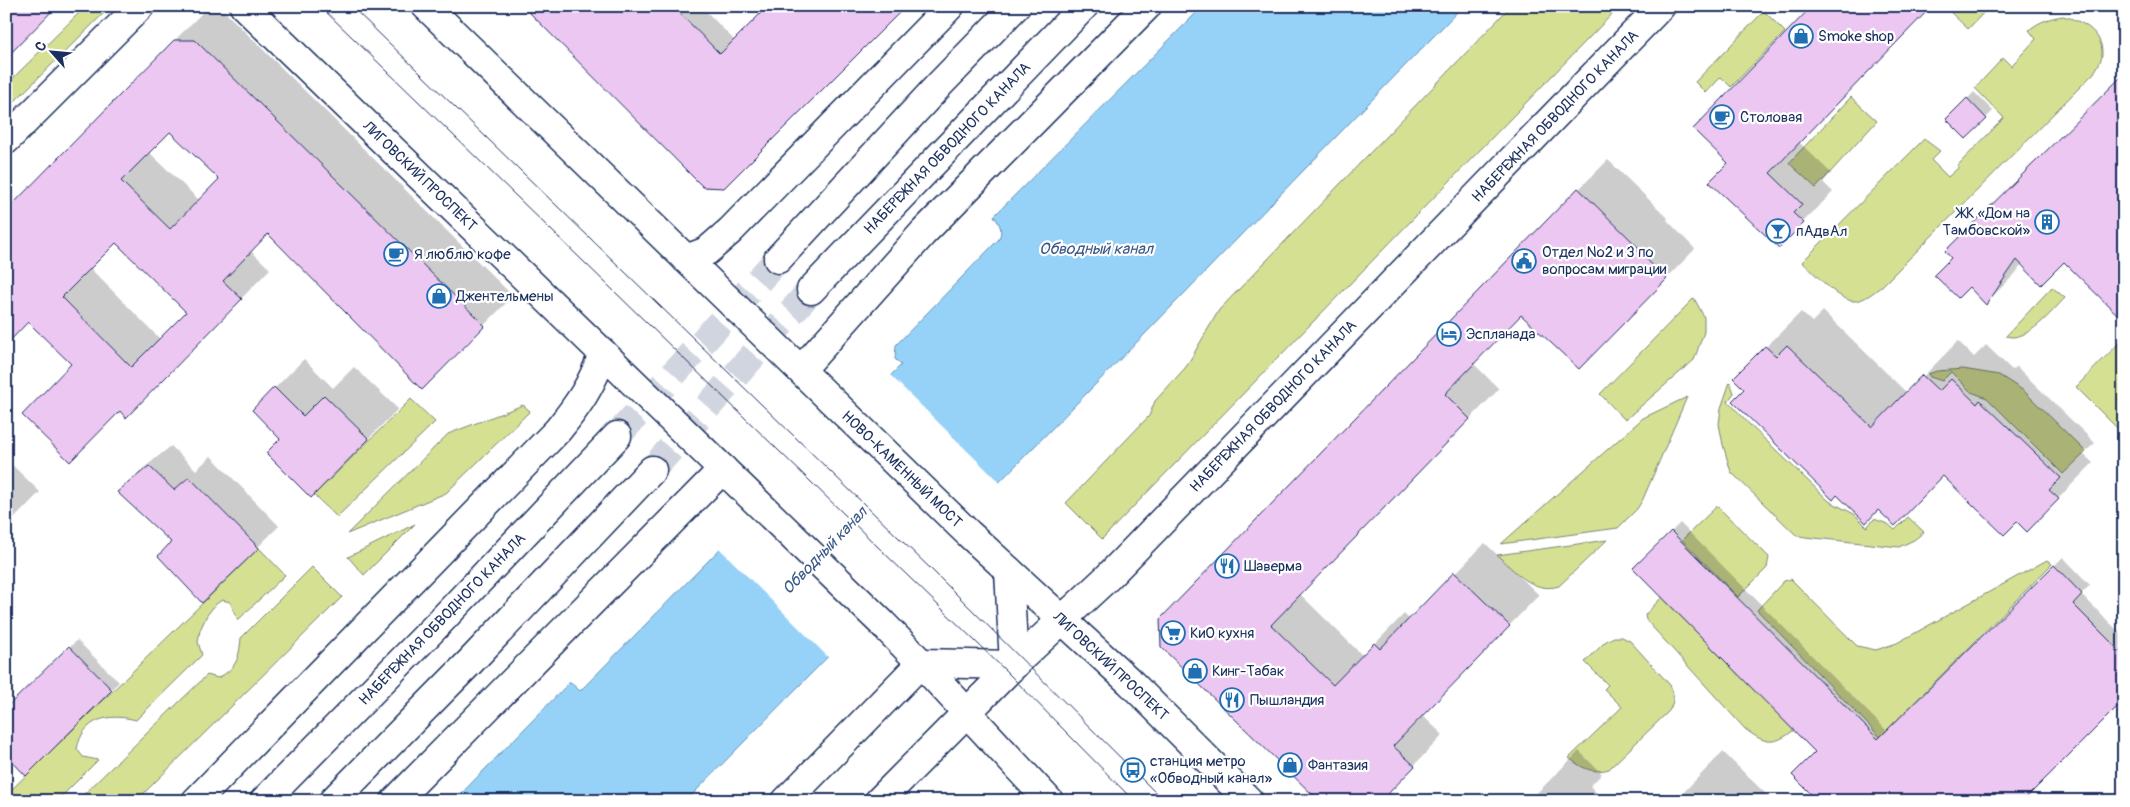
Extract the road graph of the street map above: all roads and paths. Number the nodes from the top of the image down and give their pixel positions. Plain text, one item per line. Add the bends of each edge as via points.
1 (140, 6) edge
2 (244, 6) edge
3 (426, 6) edge
4 (950, 6) edge
5 (1016, 6) edge
6 (1084, 6) edge
7 (1146, 6) edge
8 (1661, 6) edge
9 (6, 140) edge
10 (686, 259) junction
11 (778, 259) tunnel mouth
12 (811, 290) tunnel mouth
13 (603, 353) junction
14 (801, 370) junction
15 (617, 436) tunnel mouth
16 (652, 470) tunnel mouth
17 (723, 470) junction
18 (969, 534) joint
19 (1009, 571) junction
20 (1061, 620) junction
21 (921, 663) junction
22 (1014, 665) junction
23 (966, 712) junction
24 (196, 801) edge
25 (264, 801) edge
26 (333, 801) edge
27 (395, 801) edge
28 (786, 801) edge
29 (878, 801) edge
30 (1049, 801) edge
31 (1249, 801) edge

1 - 9 main road
2 - 13 main road, ЛИГОВСКИЙ ПРОСПЕКТ
3 - 10 main road
4 - 10 main road via 730,232 707,251
5 - 11 main road
6 - 12 main road, НАБЕРЕЖНАЯ ОБВОДНОГО КАНАЛА
7 - 14 main road via 923,233
8 - 20 main road, НАБЕРЕЖНАЯ ОБВОДНОГО КАНАЛА via 1108,576
10 - 14 main road
13 - 17 main road, ЛИГОВСКИЙ ПРОСПЕКТ
13 - 24 main road via 582,400 558,430
14 - 18 main road, НОВО-КАМЕННЫЙ МОСТ
15 - 25 main road, НАБЕРЕЖНАЯ ОБВОДНОГО КАНАЛА
16 - 26 main road
17 - 21 main road, ЛИГОВСКИЙ ПРОСПЕКТ
17 - 27 main road
18 - 19 main road, ЛИГОВСКИЙ ПРОСПЕКТ
19 - 20 main road, ЛИГОВСКИЙ ПРОСПЕКТ
19 - 22 main road
20 - 22 main road, НАБЕРЕЖНАЯ ОБВОДНОГО КАНАЛА
20 - 31 main road, ЛИГОВСКИЙ ПРОСПЕКТ via 1130,682
21 - 22 main road
21 - 23 main road
21 - 28 main road
22 - 23 main road, НАБЕРЕЖНАЯ ОБВОДНОГО КАНАЛА
23 - 29 main road, НАБЕРЕЖНАЯ ОБВОДНОГО КАНАЛА
23 - 30 main road

